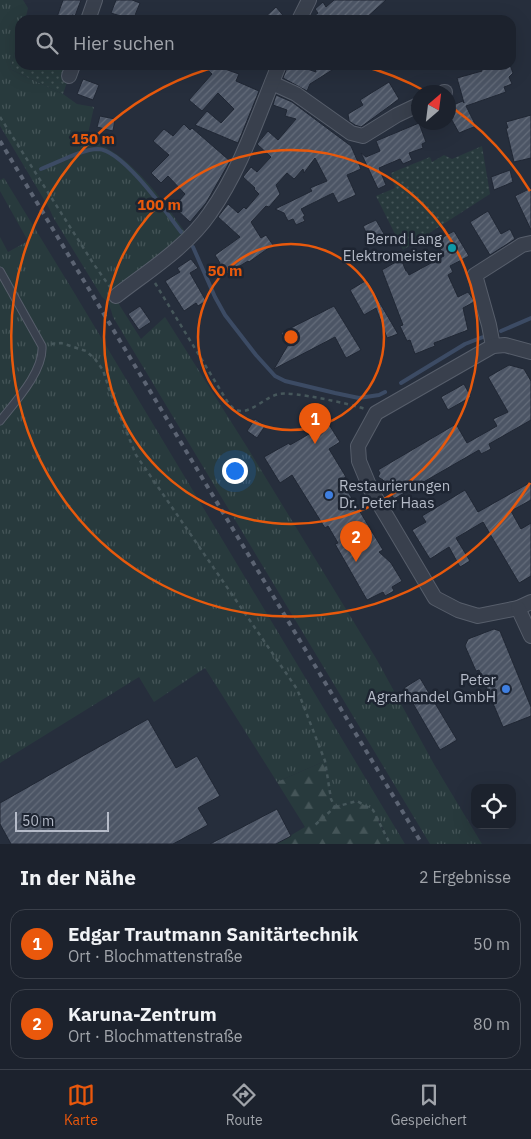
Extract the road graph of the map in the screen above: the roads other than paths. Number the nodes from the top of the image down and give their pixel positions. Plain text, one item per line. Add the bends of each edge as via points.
1 (94, 0) edge
2 (309, 0) edge
3 (90, 15) edge
4 (302, 15) edge
5 (277, 70) edge
6 (272, 83) junction
7 (411, 108) edge
8 (531, 243) edge
9 (0, 271) edge
10 (116, 296) road end
11 (493, 346) junction
12 (531, 352) edge
13 (0, 421) edge
14 (525, 605) edge
15 (531, 636) edge

1 - 3 street
2 - 4 street
5 - 6 street
6 - 7 street via 296,94 351,133 363,136
6 - 10 street via 240,162 210,214 189,237
8 - 11 street via 522,245 475,276
9 - 13 lane via 42,346 41,360 30,382
11 - 12 street via 506,345
11 - 14 street via 376,413 358,446 359,461 371,490 435,598 478,616
14 - 15 street

